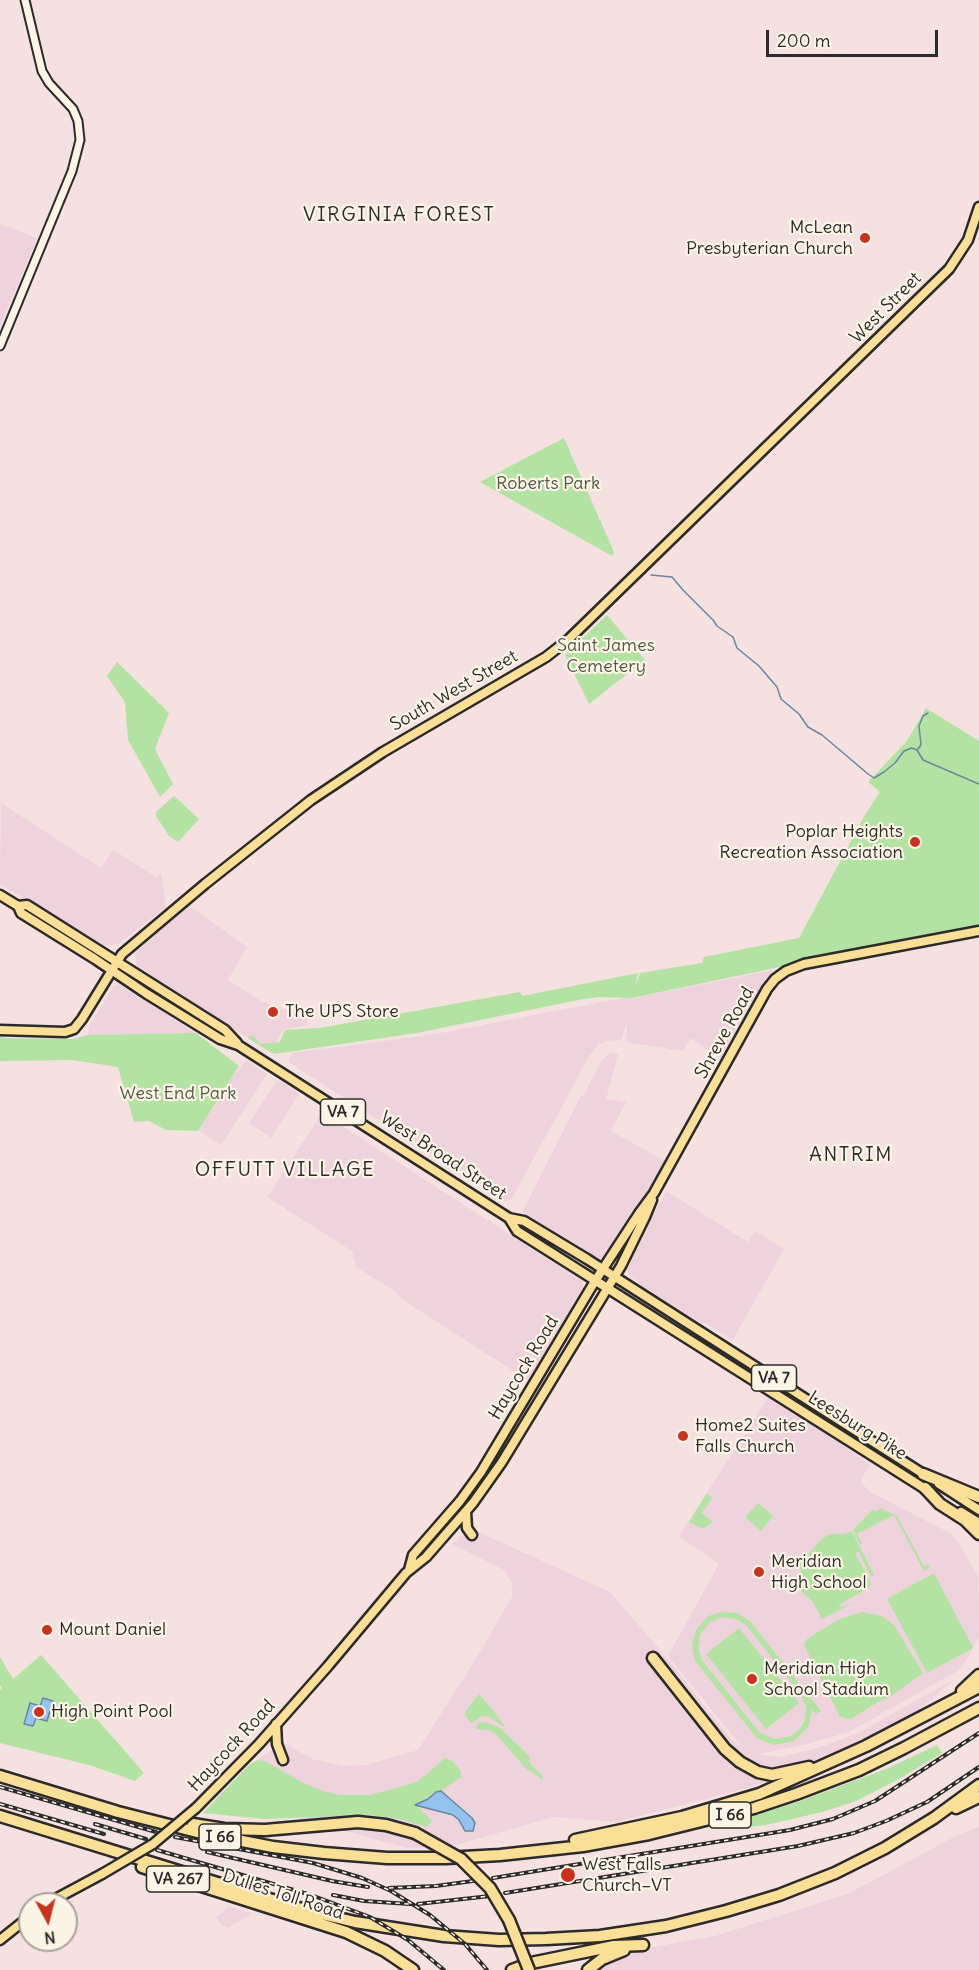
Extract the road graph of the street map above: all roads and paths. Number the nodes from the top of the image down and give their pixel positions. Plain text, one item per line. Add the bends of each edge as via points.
1 (26, 0) edge
2 (979, 207) edge
3 (0, 346) edge
4 (797, 420) joint
5 (0, 895) edge
6 (979, 931) edge
7 (115, 966) junction
8 (0, 1030) edge
9 (654, 1193) junction
10 (509, 1218) junction
11 (603, 1269) junction
12 (614, 1276) junction
13 (595, 1281) junction
14 (606, 1288) junction
15 (923, 1474) junction
16 (925, 1488) junction
17 (979, 1497) edge
18 (979, 1510) edge
19 (466, 1512) junction
20 (979, 1523) edge
21 (979, 1534) edge
22 (472, 1535) dead end
23 (409, 1570) junction
24 (653, 1658) dead end
25 (979, 1675) edge
26 (979, 1686) edge
27 (979, 1708) edge
28 (923, 1716) junction
29 (276, 1724) junction
30 (852, 1753) junction
31 (283, 1760) dead end
32 (0, 1776) edge
33 (979, 1785) edge
34 (979, 1797) edge
35 (79, 1799) junction
36 (0, 1816) edge
37 (934, 1818) junction
38 (0, 1823) edge
39 (462, 1858) junction
40 (68, 1892) edge
41 (18, 1926) edge
42 (0, 1940) edge
43 (413, 1970) edge
44 (512, 1970) edge
45 (530, 1970) edge
46 (588, 1970) edge

1 - 3 street via 45,76 68,102 78,122 79,144
2 - 4 main road, West Street via 968,240 950,269
4 - 7 main road, South West Street via 556,650 318,795 122,954
5 - 7 main road, West Broad Street / VA 7 via 18,906 21,913
6 - 9 main road, Shreve Road via 804,964 780,975 767,989
7 - 8 main road, South West Street via 74,1029
7 - 10 main road, West Broad Street / VA 7 via 220,1039 238,1045
9 - 11 main road, Shreve Road
9 - 12 main road, Shreve Road via 639,1232
10 - 11 main road, West Broad Street / VA 7 via 524,1221
10 - 13 main road, West Broad Street / VA 7 via 517,1231
11 - 12 main road, Leesburg Pike / VA 7
11 - 13 main road, Haycock Road
12 - 14 main road, Shreve Road
12 - 15 main road, Leesburg Pike / VA 7
13 - 14 main road, Leesburg Pike / VA 7
13 - 23 main road, Haycock Road via 481,1472 413,1555
14 - 16 main road, Leesburg Pike / VA 7
14 - 19 main road, Haycock Road via 502,1462
15 - 17 highway
15 - 18 main road, Leesburg Pike / VA 7
16 - 20 main road, Leesburg Pike / VA 7
16 - 21 highway
19 - 22 main road via 466,1528
19 - 23 main road, Haycock Road via 426,1557
23 - 29 main road, Haycock Road
24 - 30 highway via 725,1749 754,1770 783,1773
25 - 28 highway
26 - 28 highway
27 - 39 highway, I 66 via 859,1770 725,1816 612,1841
28 - 30 highway
29 - 31 main road
29 - 40 main road, Haycock Road, bridge via 196,1808 153,1844
30 - 39 highway via 759,1794 712,1809 554,1845
32 - 35 highway, I 66
33 - 37 highway, I 66
34 - 37 highway
35 - 39 highway, I 66 via 193,1831 273,1847 365,1856
35 - 45 highway, bridge via 224,1829 287,1829 352,1822 415,1833 461,1859 490,1888 509,1920
36 - 37 highway, I 66 via 305,1910 356,1922 472,1939 546,1940 622,1933 698,1919 779,1895 835,1873
38 - 43 highway, Dulles Toll Road / VA 267 via 346,1932
41 - 42 main road
44 - 46 highway via 614,1946 643,1945 616,1952

